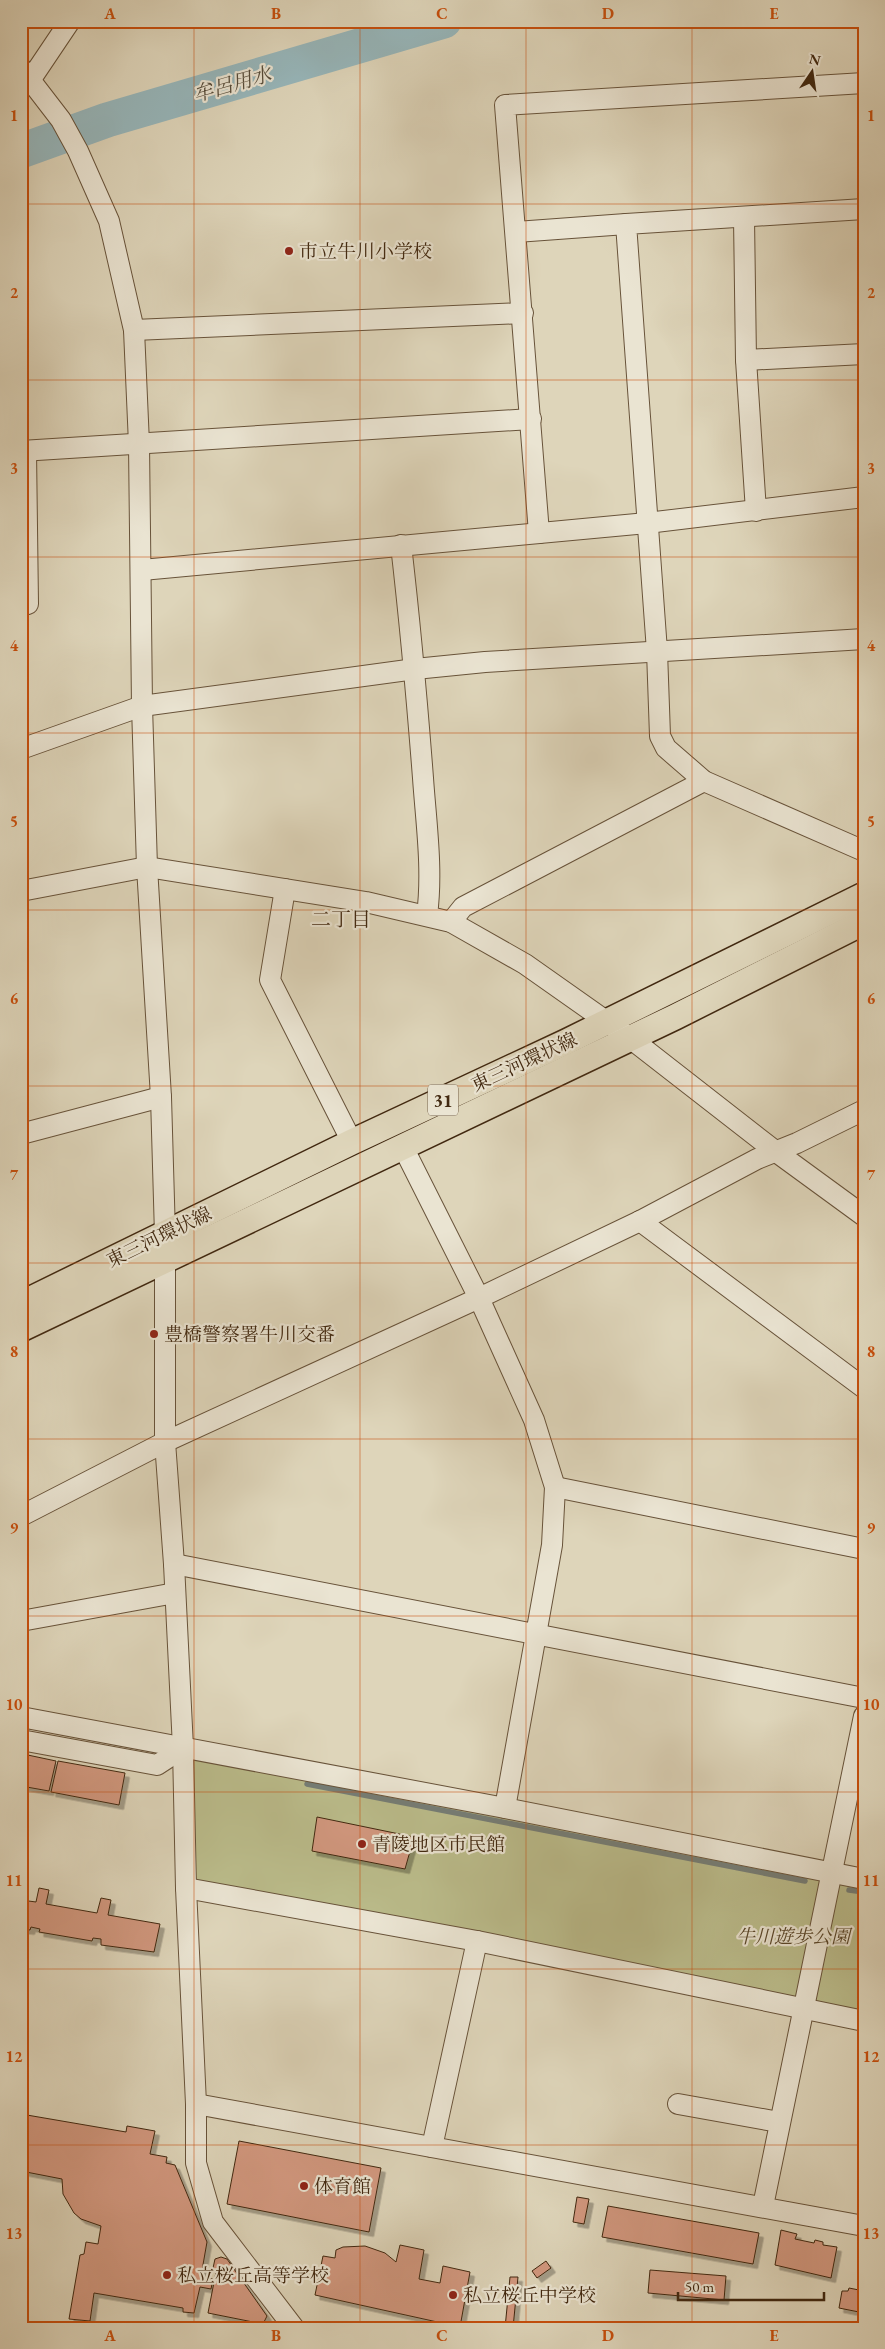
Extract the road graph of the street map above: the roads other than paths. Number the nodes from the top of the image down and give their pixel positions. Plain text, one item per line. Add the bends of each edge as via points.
1 (70, 21) edge
2 (26, 74) edge
3 (864, 83) edge
4 (864, 209) edge
5 (744, 218) junction
6 (626, 224) junction
7 (516, 232) junction
8 (523, 313) junction
9 (134, 330) junction
10 (864, 354) edge
11 (746, 360) junction
12 (531, 419) junction
13 (139, 444) junction
14 (24, 451) edge
15 (864, 498) edge
16 (756, 511) junction
17 (646, 523) junction
18 (539, 532) junction
19 (401, 545) junction
20 (142, 570) junction
21 (21, 606) edge
22 (864, 639) edge
23 (657, 651) junction
24 (415, 669) junction
25 (142, 706) junction
26 (21, 749) edge
27 (704, 781) junction
28 (864, 851) edge
29 (147, 867) junction
30 (284, 889) junction
31 (21, 891) edge
32 (864, 895) edge
33 (427, 915) junction
34 (451, 922) junction
35 (864, 922) edge
36 (607, 1022) junction
37 (630, 1038) junction
38 (161, 1097) junction
39 (864, 1110) edge
40 (21, 1134) edge
41 (352, 1142) junction
42 (403, 1147) junction
43 (775, 1151) junction
44 (864, 1216) edge
45 (640, 1221) junction
46 (165, 1235) junction
47 (165, 1261) junction
48 (479, 1298) junction
49 (21, 1304) edge
50 (21, 1329) edge
51 (864, 1388) edge
52 (165, 1442) junction
53 (555, 1487) junction
54 (21, 1516) edge
55 (864, 1549) edge
56 (174, 1564) junction
57 (175, 1593) junction
58 (21, 1621) edge
59 (538, 1634) junction
60 (864, 1698) edge
61 (864, 1716) edge
62 (21, 1717) edge
63 (21, 1740) edge
64 (183, 1748) junction
65 (505, 1808) junction
66 (832, 1873) junction
67 (864, 1880) edge
68 (186, 1888) junction
69 (477, 1941) junction
70 (802, 2009) junction
71 (864, 2021) edge
72 (196, 2104) junction
73 (678, 2104) dead end
74 (779, 2122) junction
75 (432, 2147) junction
76 (763, 2206) junction
77 (864, 2226) edge
78 (294, 2328) edge

1 - 2 street
2 - 9 street via 61,120 109,221
3 - 7 street via 505,106
4 - 5 street
5 - 6 street
5 - 11 street
6 - 7 street
6 - 17 street
7 - 8 street
8 - 9 street
8 - 12 street
9 - 13 street
10 - 11 street
11 - 16 street
12 - 13 street
12 - 18 street
13 - 14 street
13 - 20 street
14 - 21 street via 28,604
15 - 16 street
16 - 17 street
17 - 18 street
17 - 23 street
18 - 19 street
19 - 20 street
19 - 24 street
20 - 25 street
22 - 23 street
23 - 24 street
23 - 27 street via 660,736 666,748
24 - 25 street
24 - 33 street via 426,820
25 - 26 street
25 - 29 street
27 - 28 street
27 - 34 street via 463,907
29 - 30 street
29 - 31 street
29 - 38 street
30 - 33 street
30 - 41 street via 270,980
32 - 36 main road, 東三河環状線 / 31
33 - 34 street
34 - 36 street via 525,964
35 - 37 main road, 東三河環状線 / 31
36 - 37 street
36 - 41 main road, 東三河環状線 / 31
37 - 42 main road, 東三河環状線 / 31
37 - 43 street
38 - 40 street
38 - 46 street
39 - 43 street
41 - 46 main road, 東三河環状線 / 31
42 - 47 main road, 東三河環状線 / 31
42 - 48 street
43 - 44 street
43 - 45 street
45 - 48 street
45 - 51 street
46 - 47 street
46 - 49 main road, 東三河環状線 / 31
47 - 50 main road, 東三河環状線 / 31
47 - 52 street
48 - 52 street
48 - 53 street via 534,1420
52 - 54 street
52 - 56 street
53 - 55 street
53 - 59 street via 552,1545
56 - 57 street
56 - 59 street
57 - 58 street
57 - 64 street
59 - 60 street
59 - 65 street
61 - 66 street
62 - 64 street
63 - 64 street via 157,1764
64 - 65 street
64 - 68 street
65 - 66 street
66 - 67 street
66 - 70 street
68 - 69 street
68 - 72 street
69 - 70 street
69 - 75 street
70 - 71 street
70 - 74 street
72 - 75 street
72 - 78 street via 196,2163 213,2222
73 - 74 street
74 - 76 street
75 - 76 street
76 - 77 street

